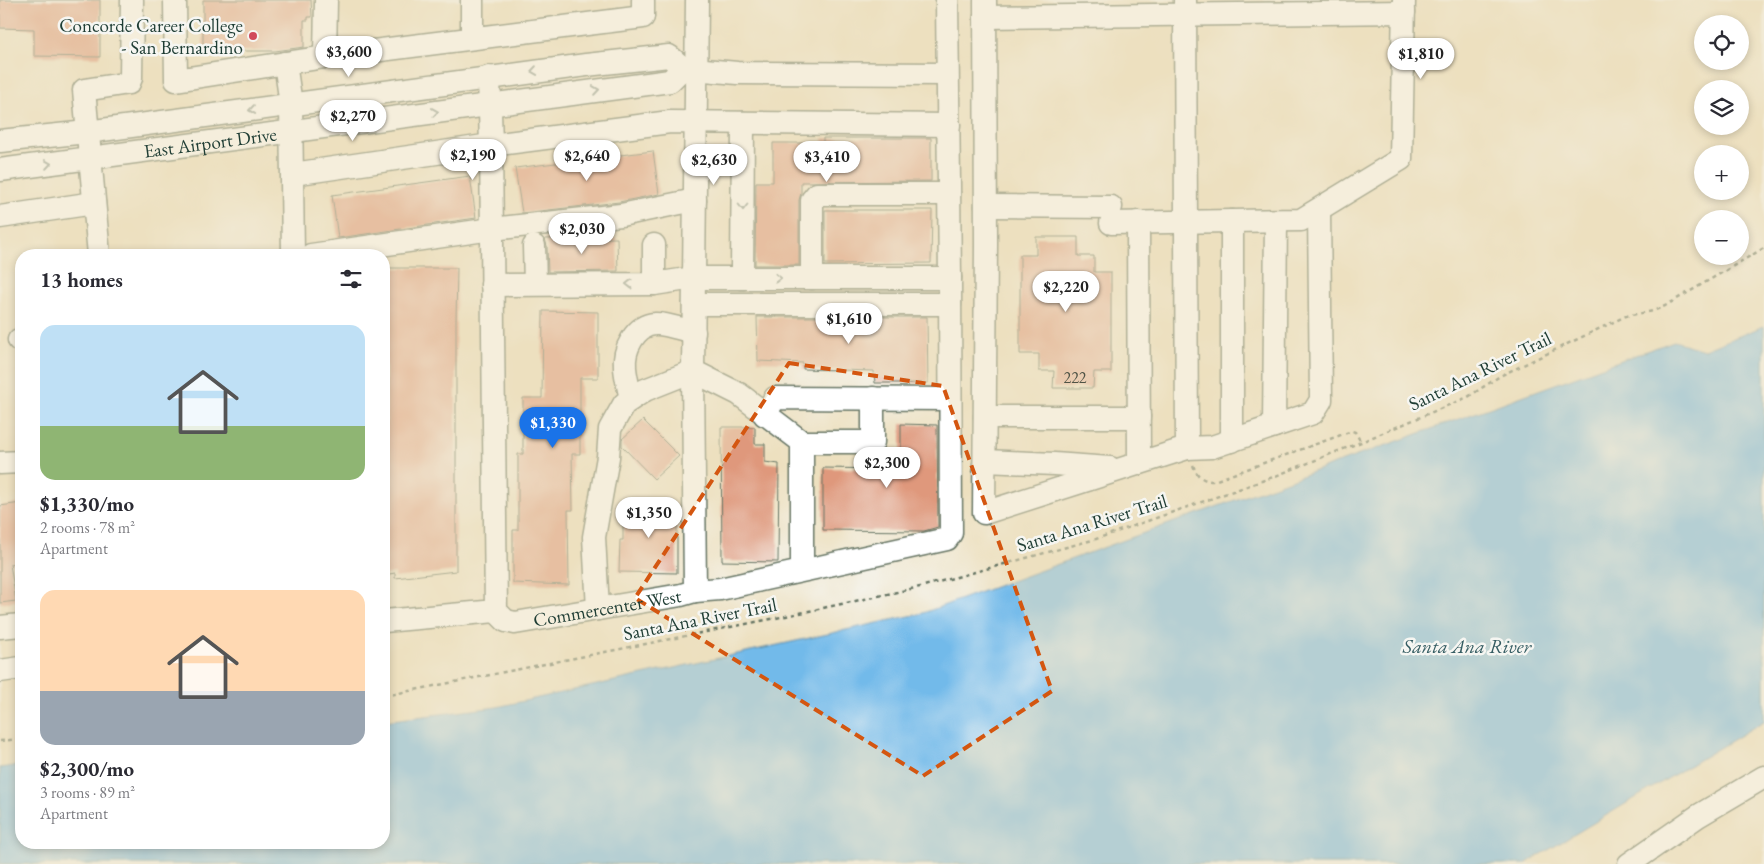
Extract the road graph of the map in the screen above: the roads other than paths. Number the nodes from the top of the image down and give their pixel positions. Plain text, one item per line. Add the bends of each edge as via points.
1 (132, 0) edge
2 (174, 0) edge
3 (326, 0) edge
4 (472, 0) edge
5 (642, 0) edge
6 (697, 0) edge
7 (947, 0) edge
8 (1404, 6) edge
9 (985, 8) edge
10 (1186, 8) edge
11 (472, 38) junction
12 (325, 57) junction
13 (285, 63) junction
14 (690, 68) junction
15 (947, 74) junction
16 (489, 78) junction
17 (290, 104) junction
18 (490, 104) junction
19 (697, 122) junction
20 (743, 123) junction
21 (949, 125) junction
22 (291, 131) junction
23 (87, 132) junction
24 (0, 141) edge
25 (491, 145) junction
26 (90, 158) junction
27 (0, 170) edge
28 (293, 174) junction
29 (949, 194) junction
30 (696, 200) junction
31 (94, 203) junction
32 (986, 206) junction
33 (1318, 210) junction
34 (0, 216) edge
35 (1232, 221) junction
36 (1276, 221) junction
37 (1138, 222) junction
38 (1186, 222) junction
39 (492, 229) junction
40 (654, 245) dead end
41 (534, 246) dead end
42 (98, 249) edge
43 (293, 249) edge
44 (362, 249) edge
45 (694, 278) junction
46 (742, 278) junction
47 (812, 278) junction
48 (950, 278) junction
49 (535, 284) junction
50 (654, 284) junction
51 (492, 285) junction
52 (694, 304) junction
53 (950, 304) junction
54 (694, 332) junction
55 (693, 372) junction
56 (873, 398) junction
57 (631, 399) junction
58 (950, 399) junction
59 (765, 415) junction
60 (985, 417) junction
61 (1139, 417) junction
62 (1274, 426) junction
63 (1232, 441) junction
64 (802, 442) junction
65 (1187, 448) junction
66 (985, 461) junction
67 (15, 462) edge
68 (0, 463) edge
69 (1130, 466) junction
70 (802, 570) junction
71 (695, 591) junction
72 (598, 609) junction
73 (496, 611) junction
74 (390, 620) edge
75 (15, 626) edge
76 (0, 627) edge
77 (15, 669) edge
78 (0, 671) edge
79 (1764, 778) edge
80 (1629, 864) edge

1 - 23 street via 129,83 84,90
2 - 13 street via 176,80
3 - 12 street
4 - 11 street
5 - 11 street via 642,17
6 - 14 street, Commercenter West
7 - 15 street
8 - 10 street
8 - 33 street via 1401,159
9 - 10 street
9 - 32 street
10 - 38 street
11 - 12 street
12 - 13 street
13 - 17 street
14 - 15 street via 738,73
14 -> 16 street, East Airport Drive via 669,56
18 -> 14 street, East Airport Drive via 670,81
14 - 19 street, Commercenter West
15 - 21 street
16 - 17 street, East Airport Drive
16 - 18 street
17 - 22 street
17 -> 23 street, East Airport Drive
22 -> 18 street, East Airport Drive
18 - 25 street
19 - 20 street
19 - 25 street via 670,122
19 - 30 street, Commercenter West
20 - 21 street
20 -> 46 street
21 - 29 street
22 - 26 street, East Airport Drive
22 - 28 street
23 - 24 street, East Airport Drive
23 - 26 street
25 - 28 street
25 - 39 street
27 -> 26 street, East Airport Drive
26 - 31 street
28 - 43 street
29 - 47 street via 817,194 812,200
29 - 48 street
30 - 39 street via 621,215
30 - 45 street, Commercenter West
31 - 34 street
31 - 42 street
32 - 37 street via 1111,215
32 - 60 street
33 - 36 street via 1301,220
33 - 62 street via 1321,400 1313,413
35 - 36 street
35 - 38 street
35 - 63 street
36 - 62 street
37 - 38 street
37 - 61 street
38 - 65 street
39 - 44 street
39 - 51 street
40 - 50 street
41 - 49 street
45 - 46 street
45 - 50 street
45 - 52 street, Commercenter West
46 -> 47 street
47 - 48 street
48 - 53 street
50 -> 49 street
49 - 51 street
51 - 73 street
52 - 53 street
52 - 54 street, Commercenter West
53 - 58 street
54 - 55 street, Commercenter West
54 - 57 street via 656,324 644,327 634,335 625,367
55 - 57 street via 645,390
55 - 59 street via 738,394
55 - 71 street, Commercenter West
56 - 58 street
56 - 59 street via 774,398
56 - 64 street via 873,442
57 - 72 street via 624,404 610,429 594,537
58 - 70 street via 951,533 947,538
59 - 64 street
60 - 61 street
60 - 66 street
61 - 69 street
62 - 63 street
63 - 65 street via 1212,448
64 - 70 street
65 - 69 street
66 - 69 street
66 - 69 street via 984,512
67 - 68 street
70 - 71 street via 720,589
71 - 72 street, Commercenter West
72 - 73 street, Commercenter West via 515,623 506,622
73 - 74 street
75 - 76 street
77 - 78 street
79 - 80 street via 1698,816

